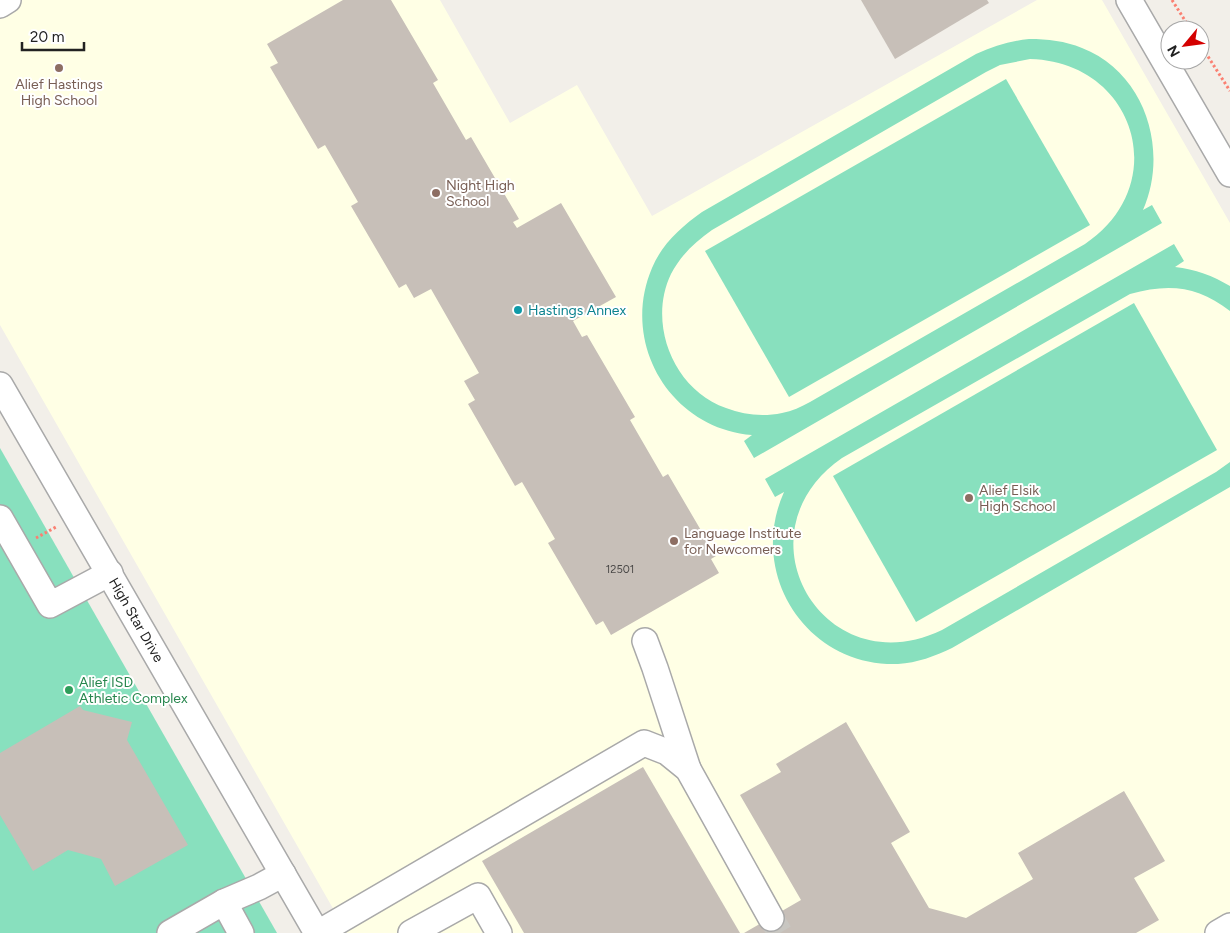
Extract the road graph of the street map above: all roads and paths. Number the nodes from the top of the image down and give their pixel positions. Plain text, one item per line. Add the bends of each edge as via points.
1 (8, 0) edge
2 (1129, 0) edge
3 (1172, 0) edge
4 (0, 5) edge
5 (1185, 20) edge
6 (1210, 60) edge
7 (1230, 91) edge
8 (1230, 174) edge
9 (0, 385) edge
10 (0, 518) edge
11 (58, 526) dead end
12 (44, 534) dead end
13 (110, 573) junction
14 (645, 642) dead end
15 (688, 769) junction
16 (282, 874) junction
17 (224, 902) junction
18 (771, 918) tunnel mouth
19 (1230, 926) edge
20 (415, 932) edge
21 (170, 933) edge
22 (241, 933) edge
23 (318, 933) edge
24 (499, 933) edge
25 (1218, 933) edge

1 - 4 street
2 - 8 street
3 - 5 path
6 - 7 path
9 - 13 street, High Star Drive
10 - 13 street via 50,606
11 - 12 path
13 - 16 street, High Star Drive
14 - 15 street
15 - 18 street
15 - 23 street via 667,752 644,743
16 - 17 street
16 - 23 street, High Star Drive
17 - 21 street
17 - 22 street
19 - 25 street
20 - 24 street via 478,896

